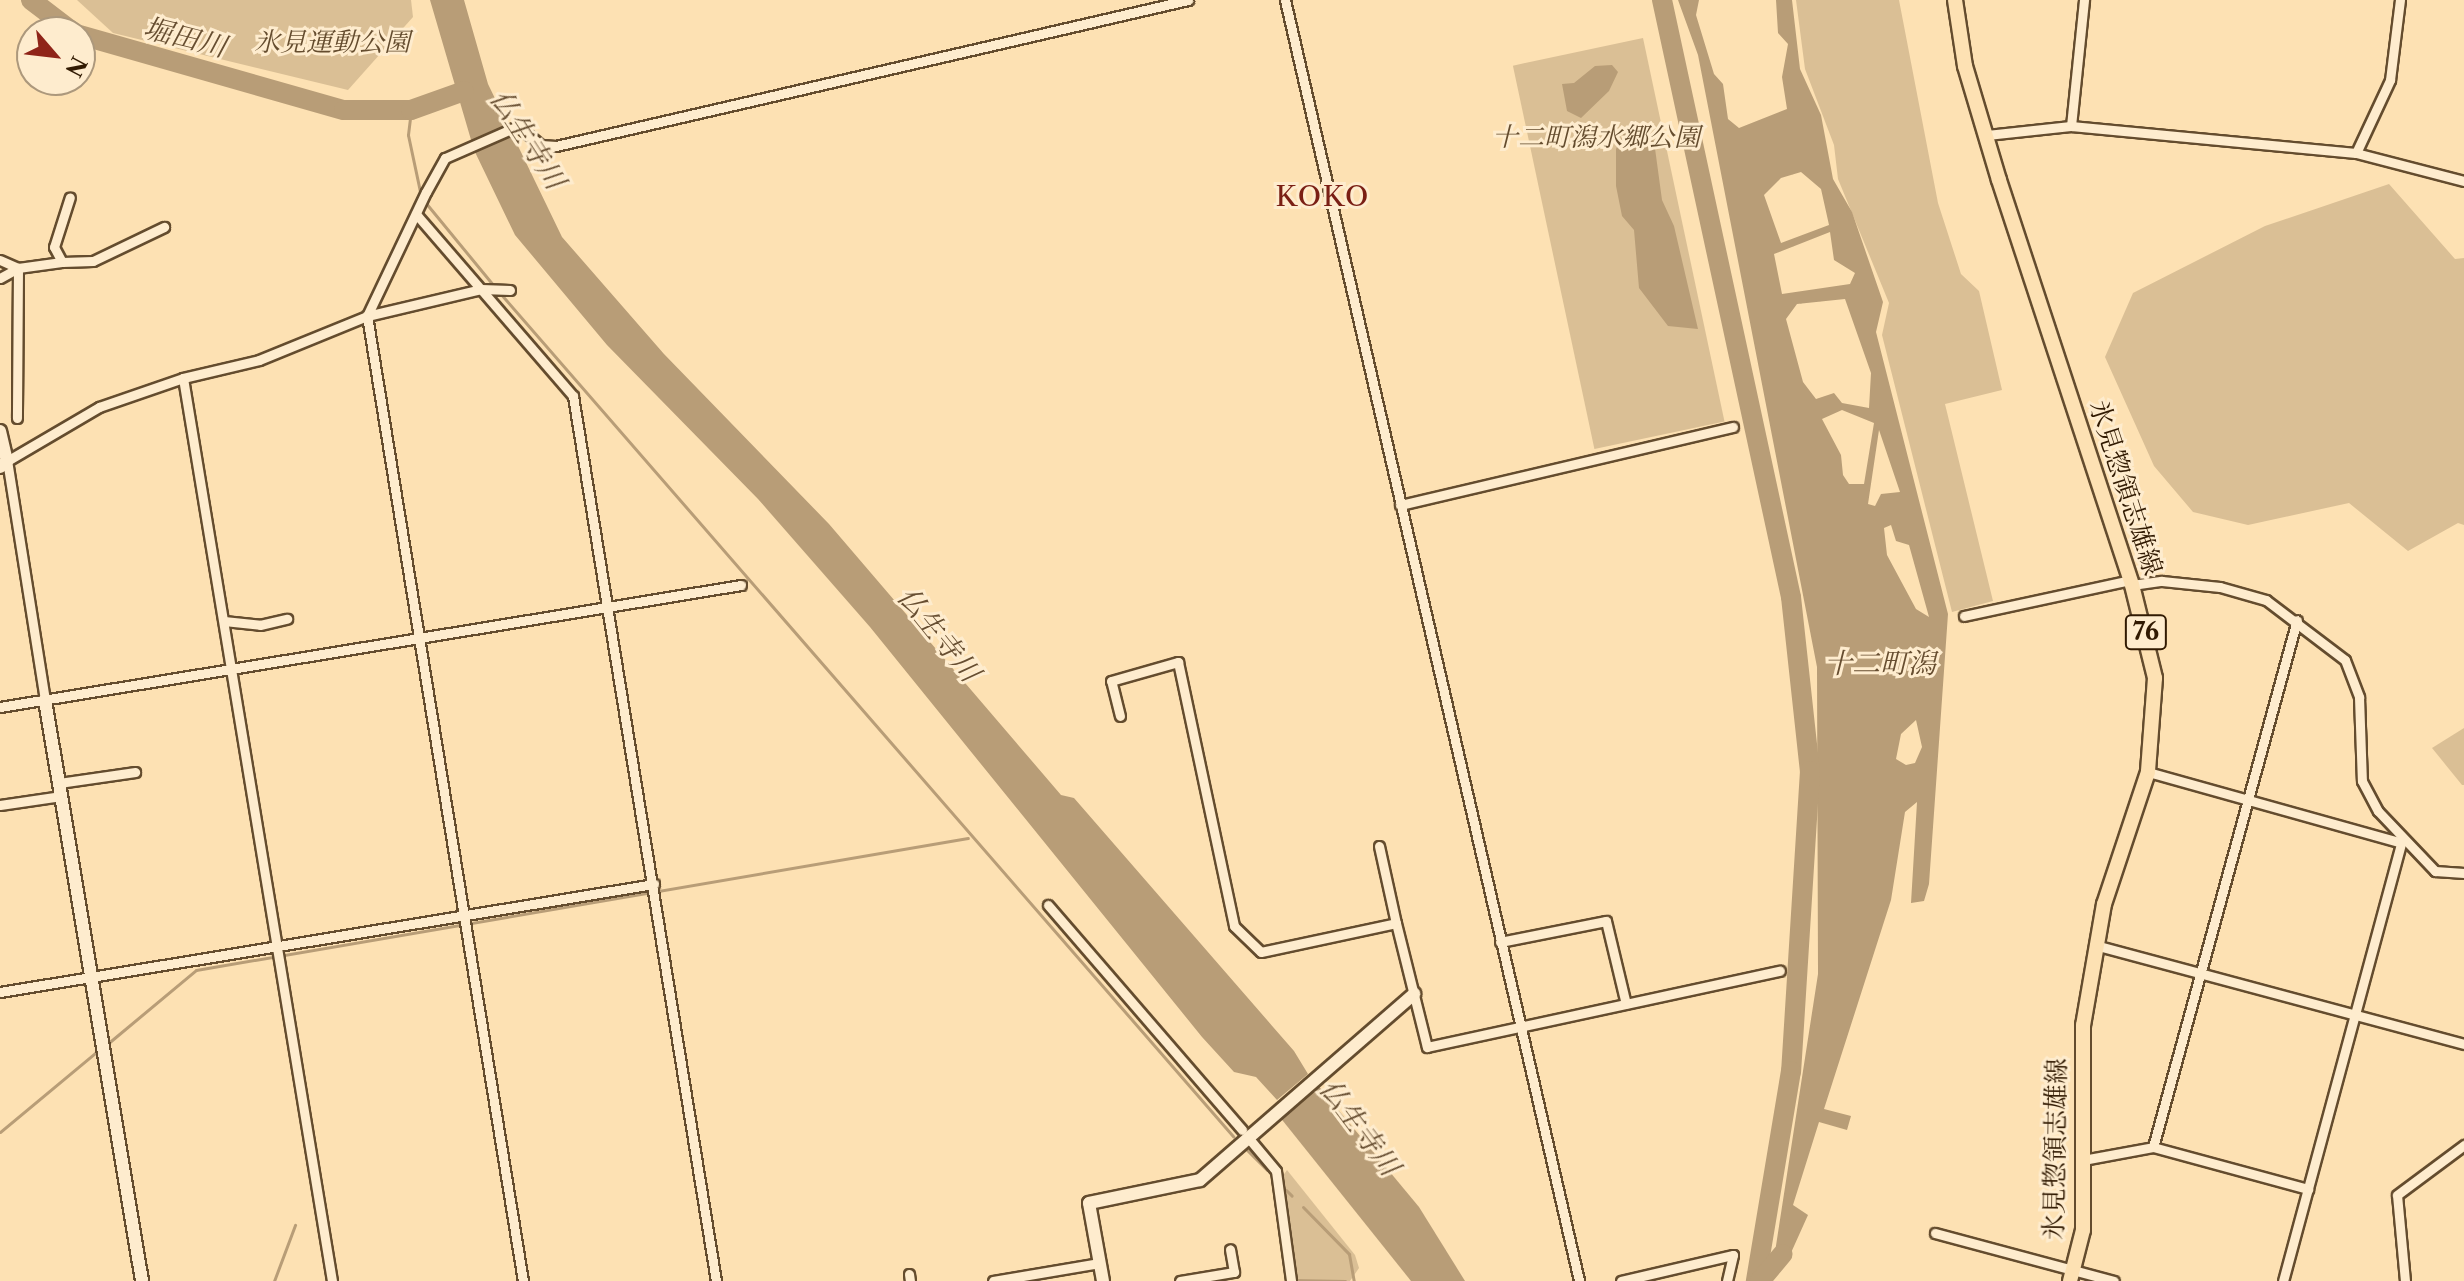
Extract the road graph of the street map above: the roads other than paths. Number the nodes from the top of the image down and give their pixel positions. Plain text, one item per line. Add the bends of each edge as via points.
1 (1188, 0) edge
2 (1285, 0) edge
3 (1955, 0) edge
4 (2084, 0) edge
5 (2400, 0) edge
6 (2071, 126) junction
7 (1987, 135) junction
8 (2356, 153) junction
9 (2464, 181) edge
10 (70, 197) dead end
11 (416, 214) junction
12 (164, 227) dead end
13 (0, 260) edge
14 (62, 262) junction
15 (18, 268) junction
16 (0, 278) edge
17 (481, 289) junction
18 (510, 290) dead end
19 (367, 316) junction
20 (183, 378) junction
21 (17, 418) dead end
22 (1733, 427) dead end
23 (0, 431) edge
24 (4, 464) edge
25 (1400, 505) junction
26 (2131, 582) junction
27 (741, 585) dead end
28 (606, 609) junction
29 (1964, 616) dead end
30 (287, 619) dead end
31 (2297, 620) junction
32 (224, 621) junction
33 (420, 638) junction
34 (233, 672) junction
35 (45, 700) junction
36 (0, 707) edge
37 (1120, 716) dead end
38 (135, 772) dead end
39 (2148, 772) junction
40 (60, 789) junction
41 (2249, 800) junction
42 (0, 805) edge
43 (2401, 840) junction
44 (1379, 846) dead end
45 (2464, 873) edge
46 (654, 884) junction
47 (1048, 905) dead end
48 (462, 916) junction
49 (1396, 923) junction
50 (1500, 942) junction
51 (2095, 945) junction
52 (278, 946) junction
53 (1780, 971) dead end
54 (2200, 973) junction
55 (92, 977) junction
56 (0, 992) edge
57 (1414, 994) junction
58 (1626, 1004) junction
59 (2355, 1014) junction
60 (1518, 1026) junction
61 (2464, 1044) edge
62 (1242, 1130) dead end
63 (1251, 1141) dead end
64 (2464, 1145) edge
65 (2153, 1147) junction
66 (2083, 1160) junction
67 (2308, 1189) junction
68 (1935, 1233) dead end
69 (1230, 1249) dead end
70 (1099, 1263) junction
71 (2071, 1276) edge
72 (142, 1281) edge
73 (332, 1281) edge
74 (523, 1281) edge
75 (716, 1281) edge
76 (993, 1281) edge
77 (1103, 1281) edge
78 (1180, 1281) edge
79 (1291, 1281) edge
80 (1579, 1281) edge
81 (1621, 1281) edge
82 (1727, 1281) edge
83 (2114, 1281) edge
84 (2283, 1281) edge
85 (2405, 1281) edge

1 - 11 street via 556,146 541,145 518,126 445,158
2 - 25 street
3 - 7 main road, 氷見惣領志雄線 / 76
4 - 6 street
5 - 8 street via 2390,80
6 - 7 street
6 - 8 street
7 - 26 main road, 氷見惣領志雄線 / 76
8 - 9 street
10 - 14 street via 54,247
11 - 17 street
11 - 19 street
12 - 14 street via 93,261
13 - 15 street
14 - 15 street
15 - 16 street
15 - 21 street
17 - 18 street
17 - 19 street
17 - 28 street via 573,396
19 - 20 street via 259,360
19 - 33 street
20 - 24 street via 99,407
20 - 32 street
22 - 25 street
23 - 24 street
24 - 35 street
25 - 50 street
26 - 29 street
26 - 31 street via 2220,587 2266,600
26 - 39 main road, 氷見惣領志雄線 / 76 via 2155,678
27 - 28 street
28 - 33 street
28 - 46 street
30 - 32 street via 260,625
31 - 41 street
31 - 43 street via 2345,660 2359,697 2362,781
32 - 34 street
33 - 34 street
33 - 48 street
34 - 35 street
34 - 52 street
35 - 36 street
35 - 40 street
37 - 49 street via 1111,681 1178,662 1234,926 1261,952
38 - 40 street
39 - 41 street
39 - 51 main road, 氷見惣領志雄線 / 76
40 - 42 street
40 - 55 street
41 - 43 street
41 - 54 street
43 - 45 street via 2435,871
43 - 59 street
44 - 49 street
46 - 48 street
46 - 75 street
47 - 62 street
48 - 52 street
48 - 74 street
49 - 57 street
50 - 58 street via 1606,921
50 - 60 street
51 - 54 street
51 - 66 main road, 氷見惣領志雄線 / 76 via 2083,1025
52 - 55 street
52 - 73 street
53 - 58 street
54 - 59 street
54 - 65 street
55 - 56 street
55 - 72 street
57 - 60 street via 1427,1047
57 - 70 street via 1200,1180 1089,1203
58 - 60 street
59 - 61 street
59 - 67 street
60 - 80 street
63 - 79 street via 1276,1171
64 - 85 street via 2397,1195
65 - 66 street
65 - 67 street
66 - 71 main road, 氷見惣領志雄線 / 76 via 2083,1230
67 - 84 street
68 - 71 street
69 - 78 street via 1234,1272
70 - 76 street
70 - 77 street
71 - 83 street
81 - 82 street via 1733,1255

